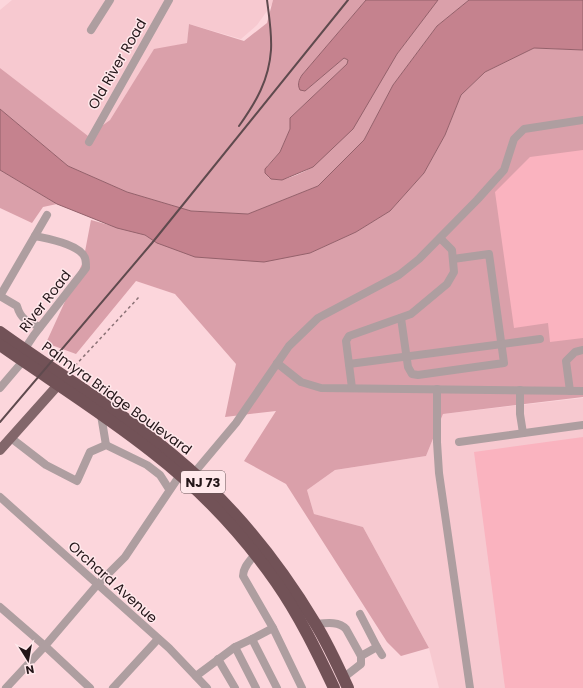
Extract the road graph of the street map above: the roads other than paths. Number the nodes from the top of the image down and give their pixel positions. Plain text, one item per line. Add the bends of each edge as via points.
1 (110, 0) edge
2 (169, 0) edge
3 (91, 30) dead end
4 (583, 120) edge
5 (89, 142) dead end
6 (47, 215) dead end
7 (35, 236) junction
8 (440, 238) junction
9 (453, 259) junction
10 (0, 296) edge
11 (401, 318) junction
12 (40, 327) junction
13 (0, 332) edge
14 (540, 339) dead end
15 (502, 344) junction
16 (0, 345) edge
17 (583, 350) edge
18 (24, 355) junction
19 (406, 356) junction
20 (277, 363) junction
21 (349, 364) junction
22 (61, 381) junction
23 (0, 388) edge
24 (352, 388) junction
25 (437, 389) junction
26 (520, 390) junction
27 (570, 391) junction
28 (583, 391) edge
29 (101, 415) junction
30 (583, 425) edge
31 (523, 434) junction
32 (11, 438) junction
33 (459, 442) dead end
34 (106, 444) junction
35 (0, 450) edge
36 (164, 461) junction
37 (151, 468) junction
38 (194, 474) junction
39 (180, 475) junction
40 (169, 489) junction
41 (0, 498) edge
42 (255, 554) junction
43 (97, 585) junction
44 (0, 607) edge
45 (360, 614) dead end
46 (316, 624) junction
47 (273, 628) junction
48 (158, 639) junction
49 (252, 639) junction
50 (45, 646) junction
51 (234, 647) junction
52 (377, 647) junction
53 (382, 655) dead end
54 (361, 656) junction
55 (218, 659) junction
56 (196, 676) junction
57 (346, 683) edge
58 (6, 688) edge
59 (90, 688) edge
60 (113, 688) edge
61 (207, 688) edge
62 (235, 688) edge
63 (256, 688) edge
64 (278, 688) edge
65 (302, 688) edge
66 (334, 688) edge
67 (470, 688) edge

1 - 3 street
2 - 5 street, Old River Road
4 - 8 street via 524,129 514,140 504,170
6 - 7 street
7 - 10 street
7 - 12 street, River Road via 63,243 78,250 83,254 86,268
8 - 9 street via 452,250
8 - 20 street via 399,275 318,318 289,346
9 - 11 street via 454,272 447,284 412,314
9 - 15 street via 489,254
10 - 12 street via 17,306 24,320
11 - 19 street
11 - 21 street via 349,336 346,341
12 - 18 street, River Road
13 - 18 highway, Palmyra Bridge Boulevard / NJ 73
14 - 15 street
15 - 19 street
15 - 19 street via 504,363 418,375 412,374 408,368
16 - 18 highway, Palmyra Bridge Boulevard / NJ 73
17 - 27 street via 575,352 566,361
18 - 22 highway, Palmyra Bridge Boulevard / NJ 73
18 - 23 street, River Road
19 - 21 street
20 - 24 street via 301,382 321,388
20 - 38 street via 236,423
21 - 24 street
22 - 29 highway, Palmyra Bridge Boulevard / NJ 73
22 - 32 main road
22 - 38 highway, Palmyra Bridge Boulevard / NJ 73 via 149,436
24 - 25 street
25 - 26 street
25 - 67 street via 440,473
26 - 27 street
26 - 31 street
27 - 28 street
29 - 34 street
29 - 36 highway, Palmyra Bridge Boulevard / NJ 73
30 - 31 street
31 - 33 street
32 - 34 street via 46,465 77,481 90,452
32 - 35 main road
34 - 37 street
36 - 37 street
36 - 39 highway, Palmyra Bridge Boulevard / NJ 73
37 - 40 street via 160,475
38 - 46 highway, Palmyra Bridge Boulevard / NJ 73 via 252,533
39 - 40 street
39 - 42 highway, Palmyra Bridge Boulevard / NJ 73 via 225,518
40 - 43 street via 124,557
41 - 43 street, Orchard Avenue
42 - 47 street via 245,567 243,576
42 - 66 highway, Palmyra Bridge Boulevard / NJ 73 via 294,610
43 - 48 street, Orchard Avenue
43 - 50 street
44 - 50 street
45 - 52 street
46 - 54 street via 330,623 343,626
46 - 57 highway, Palmyra Bridge Boulevard / NJ 73
47 - 49 street
47 - 65 street
48 - 56 street, Orchard Avenue
48 - 60 street
49 - 51 street
49 - 64 street
50 - 58 street
50 - 59 street
51 - 55 street
51 - 63 street
52 - 53 street
52 - 54 street
54 - 57 street via 361,664
55 - 56 street
55 - 62 street
56 - 61 street, Orchard Avenue

